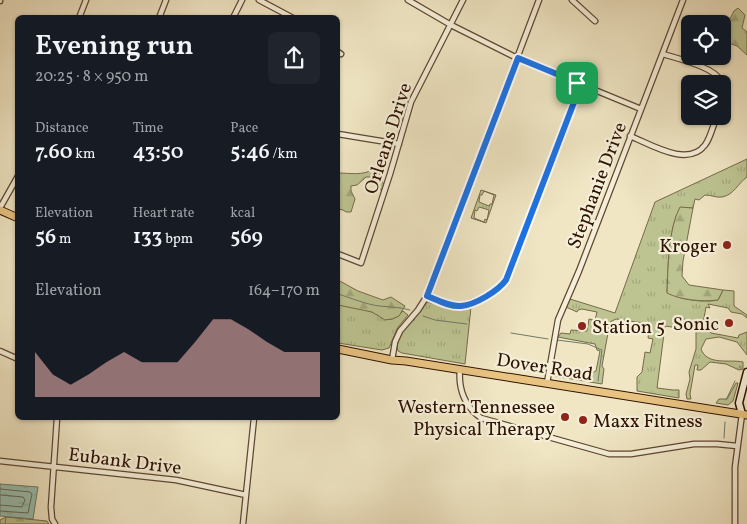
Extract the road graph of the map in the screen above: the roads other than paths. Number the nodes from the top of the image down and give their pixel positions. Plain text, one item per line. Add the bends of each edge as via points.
1 (86, 0) edge
2 (166, 0) edge
3 (242, 0) edge
4 (259, 0) edge
5 (408, 0) edge
6 (463, 0) edge
7 (539, 0) edge
8 (572, 0) edge
9 (683, 0) edge
10 (80, 15) edge
11 (160, 15) edge
12 (234, 15) edge
13 (287, 15) edge
14 (595, 21) dead end
15 (451, 25) junction
16 (662, 54) junction
17 (518, 58) junction
18 (716, 75) edge
19 (581, 84) junction
20 (642, 109) junction
21 (713, 125) edge
22 (340, 134) edge
23 (630, 136) junction
24 (398, 144) junction
25 (15, 182) edge
26 (0, 209) edge
27 (15, 216) edge
28 (340, 255) edge
29 (427, 296) junction
30 (340, 349) edge
31 (0, 350) edge
32 (15, 358) edge
33 (392, 360) junction
34 (460, 369) junction
35 (747, 372) edge
36 (547, 383) junction
37 (744, 414) edge
38 (57, 420) edge
39 (254, 420) edge
40 (737, 446) junction
41 (0, 460) edge
42 (54, 467) junction
43 (246, 495) junction
44 (55, 524) edge
45 (244, 524) edge
46 (735, 524) edge

1 - 10 street
2 - 11 street
3 - 12 street
4 - 13 street
5 - 15 street
6 - 15 street, Orleans Drive
7 - 17 street
8 - 14 street
9 - 16 street, Stephanie Drive
15 - 17 street
15 - 24 street, Orleans Drive via 411,102
16 - 18 street via 705,68
16 - 20 street, Stephanie Drive
17 - 19 street
17 - 29 street
19 - 20 street
19 - 29 street via 501,287 462,306
20 - 23 street, Stephanie Drive
21 - 23 street via 706,144 687,156
22 - 24 street
23 - 36 street, Stephanie Drive via 558,320
24 - 28 street, Orleans Drive via 361,263
25 - 26 street
26 - 27 main road
29 - 33 street via 400,331
30 - 33 main road, Dover Road
31 - 32 street
33 - 34 main road, Dover Road
34 - 36 main road, Dover Road
34 - 40 street via 461,391 468,406 482,418 595,451 620,454 694,444
35 - 37 main road via 738,403
36 - 37 main road, Dover Road
37 - 40 street
38 - 42 street
39 - 43 street
40 - 46 street
41 - 42 street, Eubank Drive
42 - 43 street, Eubank Drive via 176,480
42 - 44 street via 52,519
43 - 45 street

